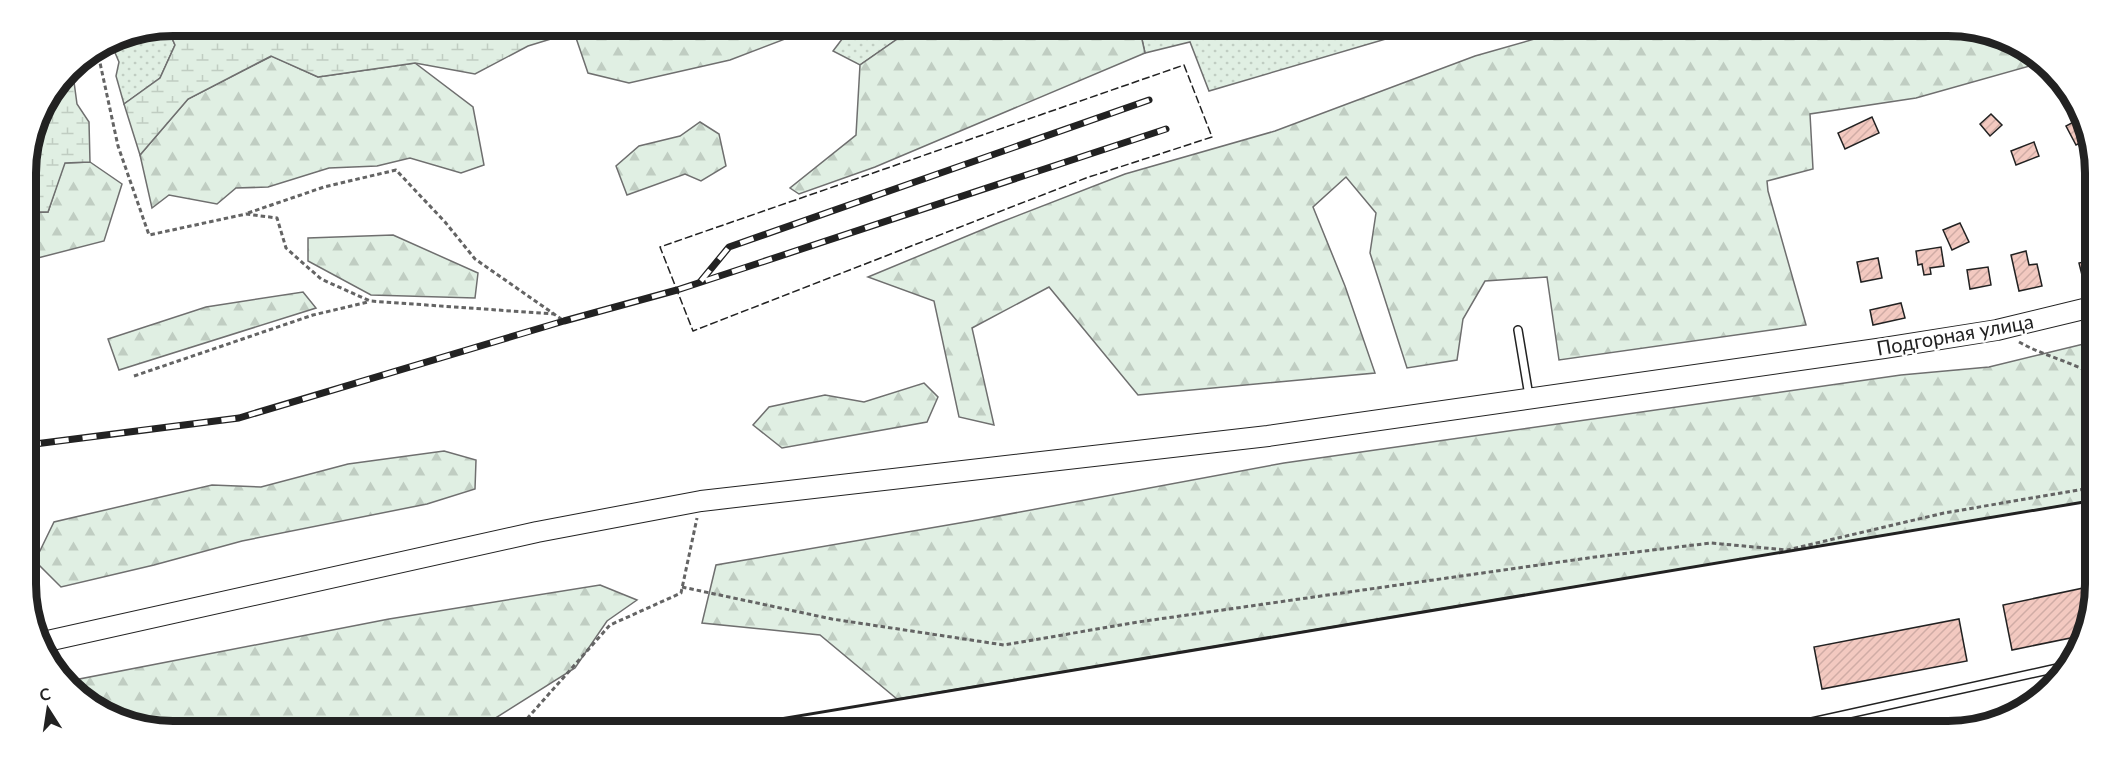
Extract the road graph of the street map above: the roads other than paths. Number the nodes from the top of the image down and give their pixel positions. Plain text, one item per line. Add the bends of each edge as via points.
1 (2085, 309) edge
2 (1518, 330) dead end
3 (1530, 399) junction
4 (48, 641) edge
5 (2055, 668) edge
6 (1816, 721) edge

1 - 3 main road, Подгорная улица via 1997,330
2 - 3 lane
3 - 4 main road, Подгорная улица via 1244,439 701,501 537,532
5 - 6 lane

